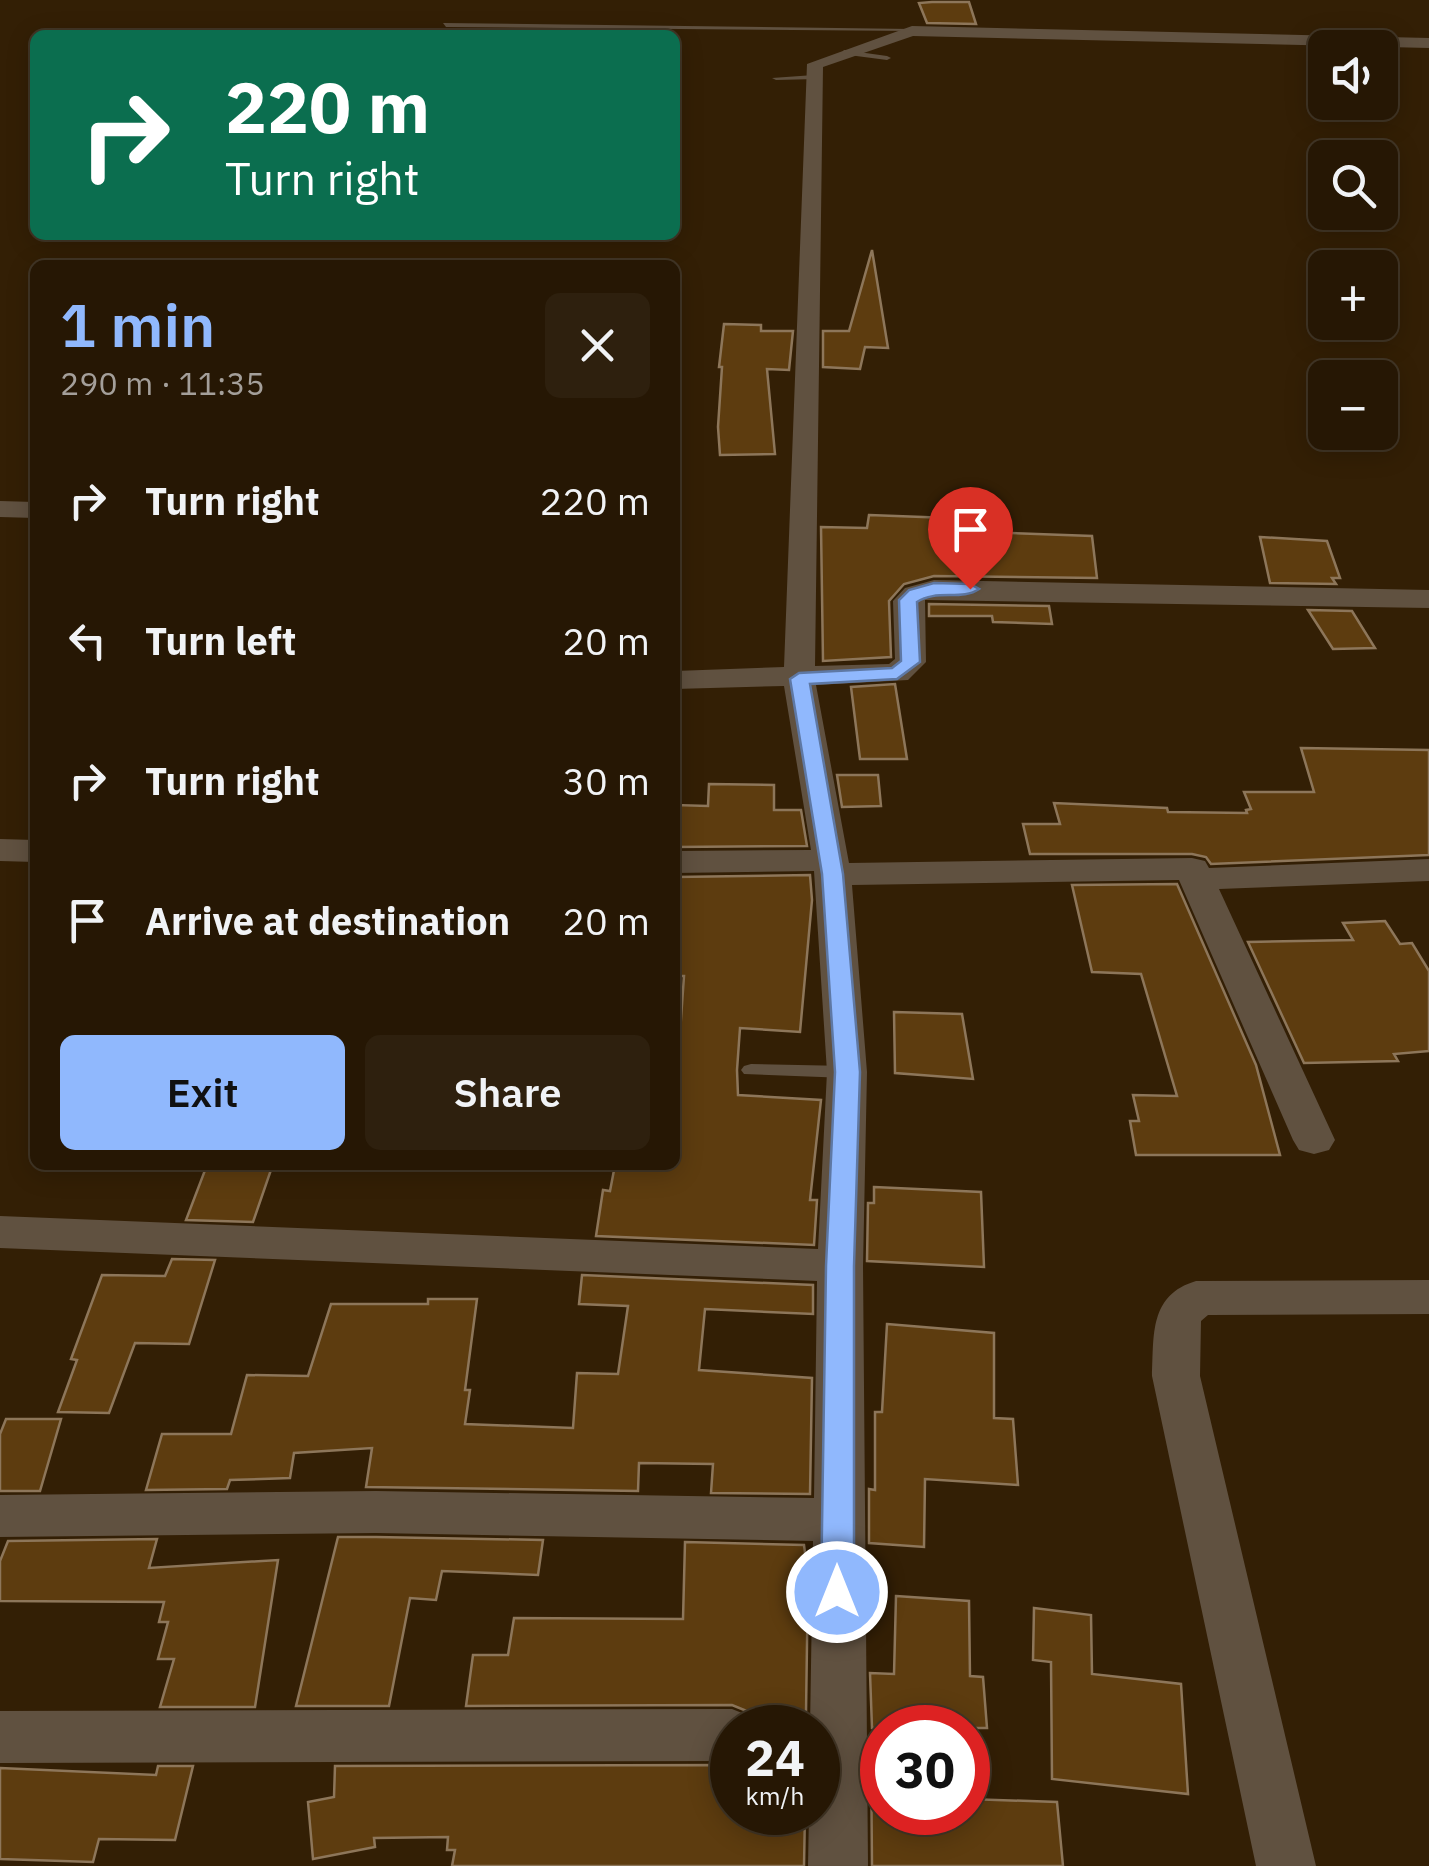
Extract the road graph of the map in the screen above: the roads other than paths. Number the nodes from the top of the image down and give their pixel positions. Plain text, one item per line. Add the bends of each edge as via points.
1 (446, 25) dead end
2 (912, 31) junction
3 (1429, 43) edge
4 (844, 52) junction
5 (887, 58) dead end
6 (814, 77) junction
7 (776, 78) dead end
8 (0, 510) edge
9 (30, 510) edge
10 (1429, 599) edge
11 (799, 679) junction
12 (680, 680) edge
13 (0, 850) edge
14 (30, 851) edge
15 (680, 862) edge
16 (831, 868) junction
17 (1429, 870) edge
18 (1199, 878) junction
19 (751, 1070) dead end
20 (848, 1072) junction
21 (1314, 1140) dead end
22 (0, 1232) edge
23 (840, 1266) junction
24 (1429, 1297) edge
25 (0, 1516) edge
26 (837, 1520) junction
27 (829, 1705) edge
28 (710, 1734) edge
29 (0, 1737) edge
30 (836, 1835) edge
31 (838, 1866) edge
32 (1286, 1866) edge

1 - 2 lane
2 - 3 street via 985,22
2 - 4 street
4 - 5 lane
4 - 6 street via 814,64
6 - 7 lane
6 - 11 street
8 - 9 street
10 - 11 street via 934,589 908,600 911,662 905,668
11 - 12 street
11 - 16 street
13 - 14 street
15 - 16 street
16 - 18 street via 1184,868
16 - 20 street
17 - 18 street
18 - 21 street
19 - 20 lane
20 - 23 street
22 - 23 street
23 - 26 street
24 - 32 street via 1196,1298 1178,1316 1176,1376
25 - 26 street via 376,1512
26 - 27 street
28 - 29 street
30 - 31 street

